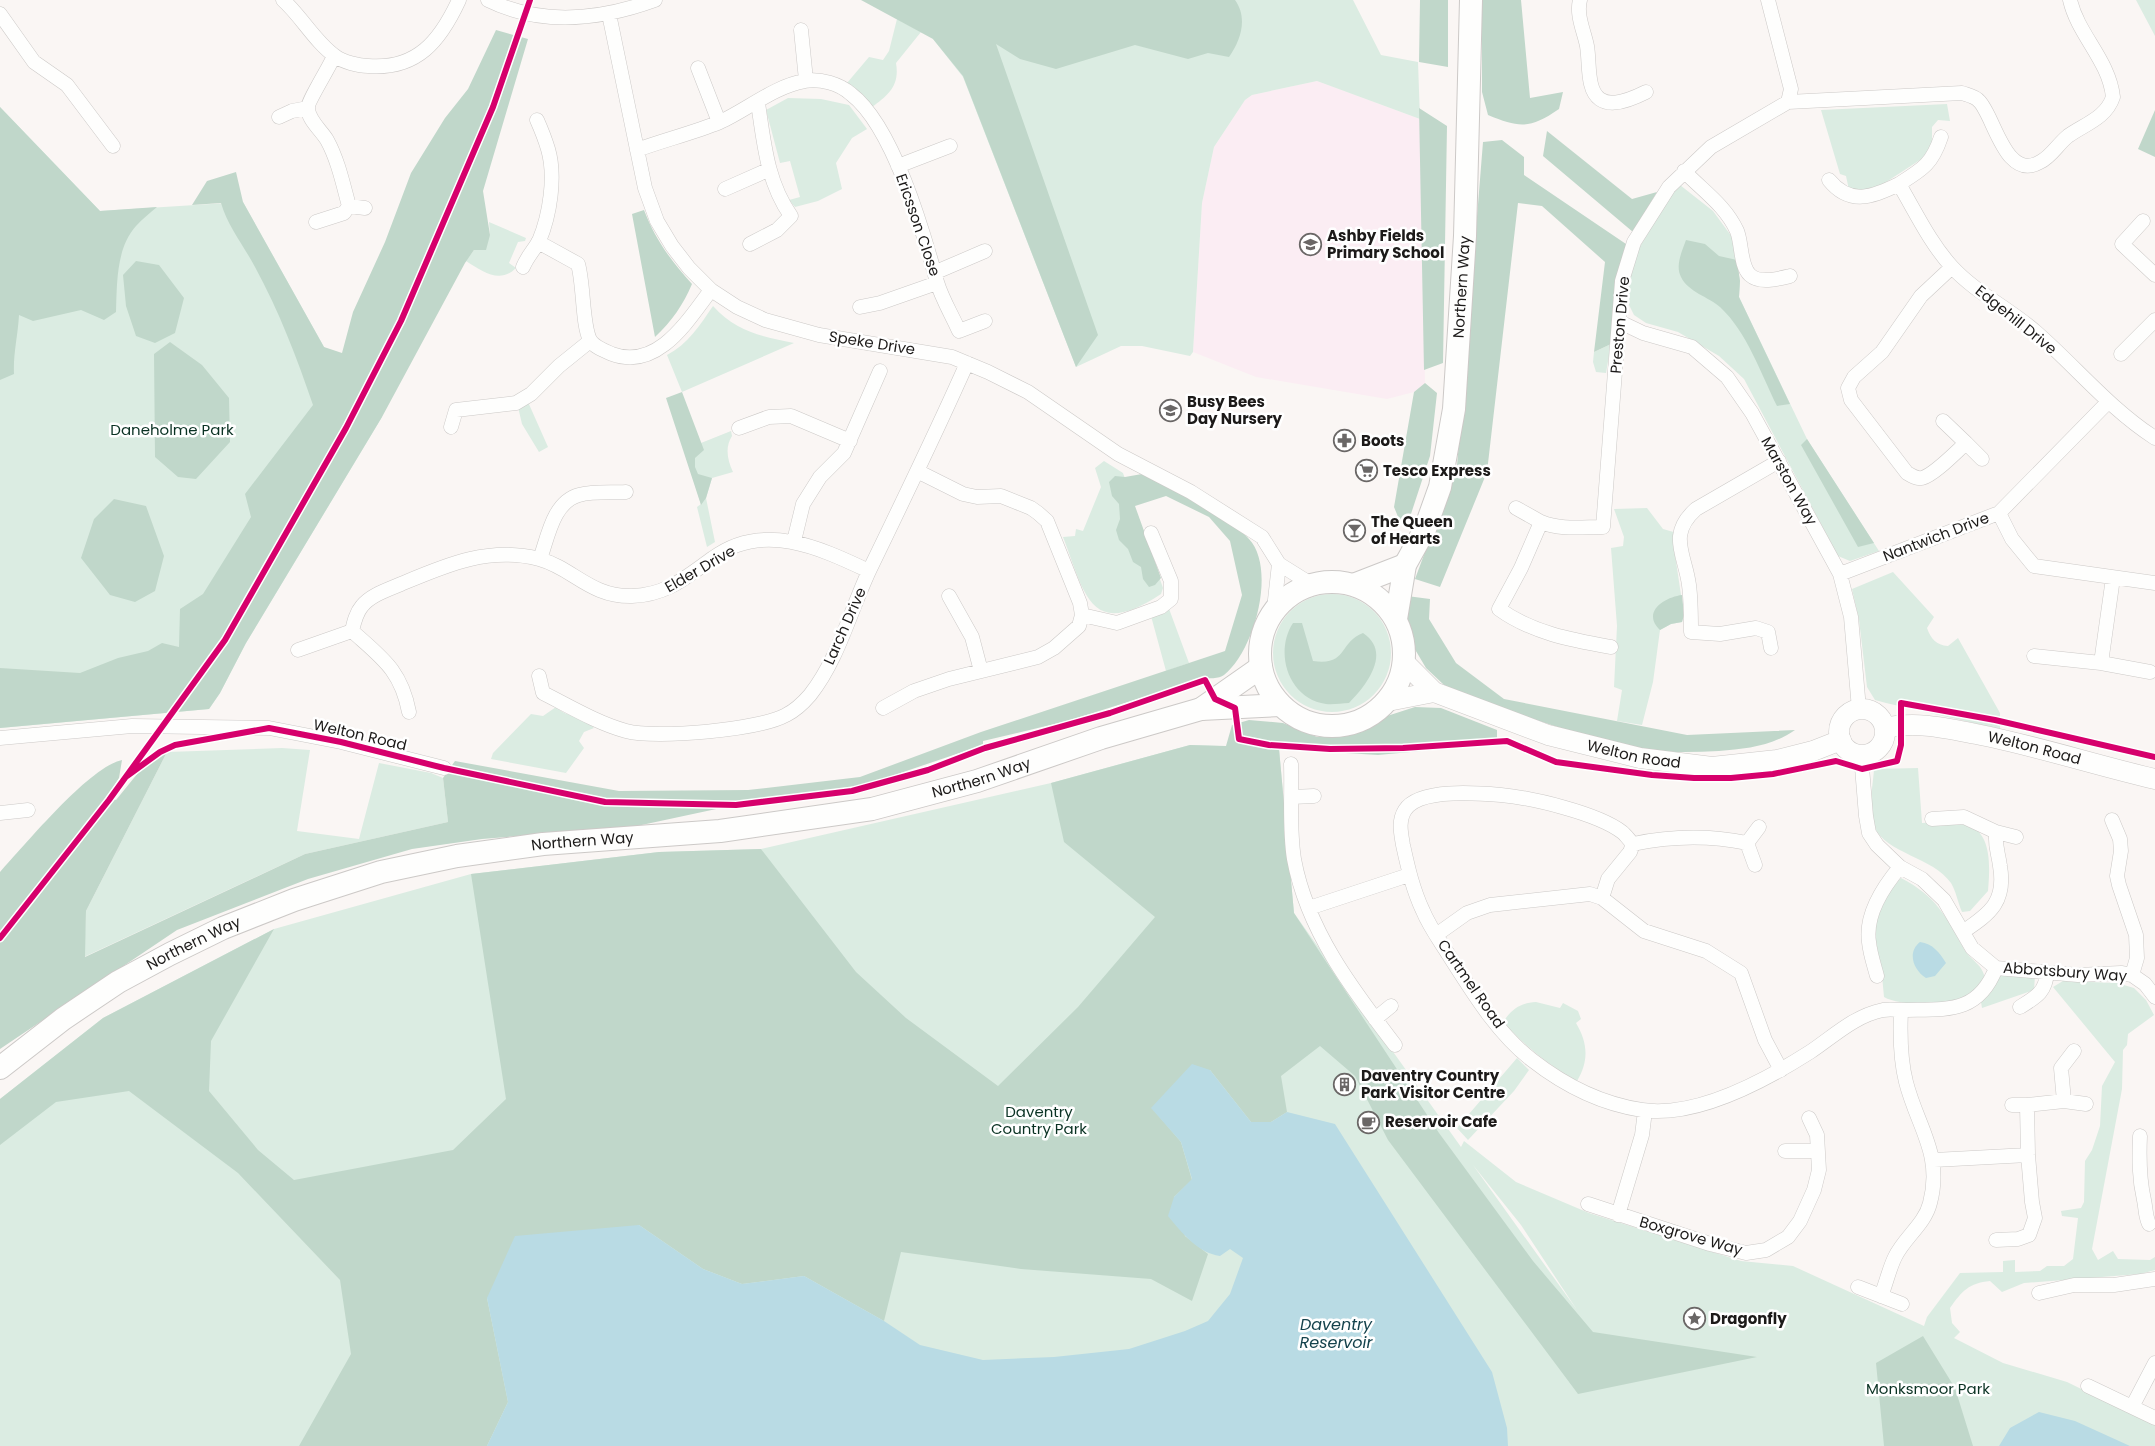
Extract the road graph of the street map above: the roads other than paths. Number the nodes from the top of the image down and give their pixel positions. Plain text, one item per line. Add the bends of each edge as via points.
1 (283, 0) edge
2 (459, 0) edge
3 (488, 0) edge
4 (655, 0) edge
5 (1471, 0) edge
6 (1580, 0) edge
7 (1768, 0) edge
8 (2070, 0) edge
9 (0, 14) edge
10 (609, 14) junction
11 (801, 30) dead end
12 (334, 56) junction
13 (698, 68) dead end
14 (806, 80) junction
15 (1646, 92) dead end
16 (1788, 102) junction
17 (758, 103) junction
18 (308, 108) junction
19 (279, 117) dead end
20 (537, 120) dead end
21 (719, 122) junction
22 (1941, 137) dead end
23 (113, 146) dead end
24 (950, 146) dead end
25 (637, 150) junction
26 (898, 166) junction
27 (768, 170) junction
28 (1684, 171) junction
29 (1829, 180) dead end
30 (1899, 184) junction
31 (725, 189) dead end
32 (349, 206) junction
33 (365, 208) dead end
34 (2143, 221) dead end
35 (316, 222) dead end
36 (538, 242) junction
37 (750, 244) dead end
38 (985, 251) dead end
39 (523, 267) dead end
40 (1952, 267) junction
41 (2155, 275) edge
42 (1790, 276) dead end
43 (936, 278) junction
44 (711, 290) junction
45 (860, 306) dead end
46 (2155, 320) edge
47 (985, 321) dead end
48 (1620, 322) junction
49 (590, 341) junction
50 (2121, 354) dead end
51 (967, 363) junction
52 (880, 371) dead end
53 (2108, 402) junction
54 (1943, 421) dead end
55 (451, 427) dead end
56 (739, 428) dead end
57 (2155, 438) edge
58 (850, 441) junction
59 (1966, 443) junction
60 (1982, 459) dead end
61 (1779, 462) junction
62 (919, 472) junction
63 (626, 492) dead end
64 (1516, 508) dead end
65 (1999, 513) junction
66 (1541, 522) junction
67 (1151, 533) dead end
68 (794, 541) junction
69 (540, 559) junction
70 (1279, 564) junction
71 (1405, 565) junction
72 (869, 571) junction
73 (1840, 574) junction
74 (2113, 578) junction
75 (2155, 583) edge
76 (1311, 584) junction
77 (1356, 584) junction
78 (949, 596) dead end
79 (1274, 610) junction
80 (1082, 615) junction
81 (1396, 619) junction
82 (352, 631) junction
83 (1611, 646) dead end
84 (1771, 648) dead end
85 (298, 650) dead end
86 (2034, 656) dead end
87 (1405, 662) junction
88 (2101, 663) junction
89 (1261, 667) junction
90 (981, 671) junction
91 (2150, 672) dead end
92 (539, 676) dead end
93 (1434, 692) junction
94 (1388, 701) junction
95 (1280, 705) junction
96 (883, 708) dead end
97 (1201, 709) junction
98 (1859, 709) junction
99 (409, 712) dead end
100 (1885, 728) junction
101 (0, 738) edge
102 (1841, 740) junction
103 (1861, 756) junction
104 (1291, 764) dead end
105 (444, 768) dead end
106 (2155, 779) edge
107 (1314, 796) dead end
108 (1292, 797) junction
109 (28, 810) dead end
110 (0, 813) edge
111 (1932, 819) dead end
112 (2112, 820) dead end
113 (1759, 827) dead end
114 (1996, 832) junction
115 (2016, 837) dead end
116 (1747, 843) junction
117 (1633, 844) junction
118 (1755, 865) dead end
119 (1900, 867) junction
120 (1409, 875) junction
121 (1602, 898) junction
122 (1309, 908) junction
123 (1964, 931) junction
124 (1436, 936) junction
125 (1996, 968) junction
126 (2047, 972) junction
127 (2132, 975) junction
128 (1877, 976) dead end
129 (2155, 997) edge
130 (1391, 1006) dead end
131 (2020, 1007) dead end
132 (1901, 1010) junction
133 (1375, 1019) junction
134 (1395, 1045) dead end
135 (2074, 1051) dead end
136 (0, 1068) edge
137 (1781, 1070) junction
138 (2064, 1101) junction
139 (2086, 1104) dead end
140 (2012, 1105) dead end
141 (2027, 1105) junction
142 (1645, 1110) junction
143 (1809, 1118) dead end
144 (2140, 1136) dead end
145 (1785, 1151) dead end
146 (1817, 1151) junction
147 (2028, 1155) junction
148 (1934, 1160) junction
149 (2150, 1202) edge
150 (1588, 1204) dead end
151 (1618, 1215) junction
152 (2149, 1224) dead end
153 (1996, 1240) dead end
154 (2155, 1279) edge
155 (1858, 1287) dead end
156 (2039, 1293) dead end
157 (1882, 1296) junction
158 (1902, 1304) dead end
159 (2155, 1363) edge
160 (2088, 1386) dead end
161 (2132, 1407) junction
162 (2155, 1418) edge

1 - 12 street
2 - 12 street via 448,23 432,43 421,55 404,63 384,68 362,66
3 - 10 street via 534,16 579,18
4 - 10 street
5 - 71 main road, Northern Way via 1465,236 1454,409 1440,487 1425,529
6 - 15 street via 1580,19 1594,92 1611,104
7 - 16 street via 1791,89
8 - 16 street, Preston Drive via 2081,30 2106,71 2112,88 2111,104 2103,114 2031,166 2017,161 2005,151 1980,101 1962,93
9 - 23 street via 34,62 67,85
10 - 25 street, Speke Drive
11 - 14 street
12 - 18 street via 320,86 310,98
13 - 21 street
14 - 17 street, Ericsson Close via 781,87
14 - 26 street, Ericsson Close via 842,88 857,98 874,120
16 - 28 street, Preston Drive via 1738,129
17 - 21 street, Ericsson Close
17 - 27 street
18 - 19 street via 292,110
18 - 32 street via 336,161
20 - 36 street via 549,150 551,180
21 - 25 street, Ericsson Close
22 - 30 street via 1935,155 1925,167
24 - 26 street, Ericsson Close
25 - 44 street, Speke Drive via 645,188 657,221 688,268
26 - 43 street, Ericsson Close
27 - 31 street
27 - 37 street via 782,203 792,216 777,230
28 - 42 street via 1728,215 1738,233 1744,266 1749,274 1760,280
28 - 48 street, Preston Drive via 1655,206 1634,242 1622,281
29 - 30 street via 1838,191 1849,197 1865,196
30 - 40 street, Edgehill Drive
32 - 33 street
32 - 35 street via 344,213
34 - 41 street via 2122,244
36 - 39 street
36 - 49 street via 578,264
38 - 43 street
40 - 53 street, Edgehill Drive via 2037,333
40 - 59 street via 1921,296 1882,352 1854,377 1848,388 1851,400 1908,473 1916,478 1932,472
43 - 45 street via 880,303
43 - 47 street, Ericsson Close via 959,331
44 - 49 street via 680,332 647,354 632,358 617,356
44 - 51 street, Speke Drive via 765,320 819,335 927,352
46 - 50 street
48 - 61 street, Marston Way via 1643,333 1692,347 1727,377 1752,413
48 - 66 street, Preston Drive via 1603,527 1570,528
49 - 55 street via 531,394 512,404 456,410
51 - 62 street, Larch Drive
51 - 70 street, Speke Drive via 1028,392 1118,454 1227,514 1262,537
52 - 58 street
53 - 57 street, Edgehill Drive
53 - 65 street, Nantwich Drive
54 - 59 street
56 - 58 street via 768,417 792,416
58 - 68 street via 844,453 811,488 803,504
59 - 60 street
61 - 73 street, Marston Way
61 - 84 street via 1696,509 1686,518 1679,538 1689,584 1691,632 1720,634 1756,628 1768,632
62 - 72 street, Larch Drive
62 - 80 street via 964,494 1001,496 1031,508 1047,520
63 - 69 street via 580,494 568,499 552,524
64 - 66 street
65 - 73 street, Nantwich Drive
65 - 74 street via 2012,539 2034,566
66 - 83 street via 1499,609 1516,622 1563,638
67 - 80 street via 1171,581 1171,599 1161,607 1117,624
68 - 69 street, Elder Drive via 755,541 734,547 663,591 647,595 607,593
68 - 72 street, Elder Drive
69 - 82 street, Elder Drive via 502,553 457,561 372,597 356,616
70 - 76 street, Speke Drive
70 - 79 street
71 - 77 main road
71 - 81 main road, Northern Way
72 - 92 street, Larch Drive via 835,653 809,696 786,715 747,726 712,730 657,734 627,731 543,693
73 - 98 street, Marston Way via 1852,617
74 - 75 street
74 - 88 street
76 - 77 main road via 1337,581
76 - 79 main road via 1292,592
77 - 81 main road via 1380,598
78 - 90 street via 972,637
79 - 89 main road via 1263,632
80 - 90 street via 1079,626 1038,657
81 - 87 main road via 1403,637
82 - 85 street
82 - 99 street via 389,664 401,682
86 - 88 street
87 - 93 street, Welton Road
87 - 94 main road via 1398,685
88 - 91 street
89 - 95 main road
89 - 97 main road
90 - 96 street via 914,691
93 - 94 street
93 - 102 street, Welton Road via 1548,735 1640,758 1712,766 1777,760
94 - 95 main road via 1365,719 1336,727 1308,722
95 - 97 main road
97 - 136 main road, Northern Way via 1101,738 976,781 872,808 720,831 543,844 457,856 381,872 232,924 170,954 118,982
98 - 100 street via 1876,713
98 - 102 street via 1845,717 1841,724
100 - 103 street via 1880,747
100 - 106 street, Welton Road via 1900,724 1931,725 2023,743
101 - 105 street, Welton Road via 132,726 269,728
102 - 103 street via 1849,751
103 - 119 street via 1869,833
104 - 108 street
107 - 108 street
108 - 122 street via 1294,858
109 - 110 street
111 - 114 street via 1964,817
112 - 127 street via 2120,839 2117,876 2136,935 2137,958
113 - 116 street
114 - 115 street
114 - 123 street via 2001,889 1997,903 1988,915
116 - 117 street via 1711,837 1665,838
116 - 118 street
117 - 120 street, Cartmel Road via 1621,832 1586,815 1517,797 1484,793 1434,795 1416,799 1403,812 1400,825
117 - 121 street via 1608,880
119 - 123 street via 1922,879 1944,900
119 - 128 street via 1883,888 1870,924 1868,940
120 - 122 street
120 - 124 street, Cartmel Road via 1423,913
121 - 124 street via 1590,894 1490,905 1468,913
121 - 137 street via 1644,931 1706,951 1741,973 1765,1040
122 - 133 street via 1320,935
123 - 125 street via 1972,948
124 - 142 street, Cartmel Road via 1485,1010 1530,1058 1579,1090 1603,1100
125 - 126 street, Abbotsbury Way
125 - 132 street, Cartmel Road via 1982,994 1971,1002 1955,1008
126 - 127 street, Abbotsbury Way
126 - 131 street via 2046,984 2040,994
127 - 129 street, Abbotsbury Way
130 - 133 street
132 - 137 street, Cartmel Road via 1884,1009 1862,1017
132 - 148 street via 1906,1082
133 - 134 street
135 - 138 street via 2061,1068
137 - 142 street, Cartmel Road via 1719,1098 1668,1111
138 - 139 street
138 - 141 street
140 - 141 street
141 - 147 street
142 - 151 street via 1642,1135
143 - 146 street, Boxgrove Way via 1817,1135
144 - 149 street via 2139,1175
145 - 146 street
146 - 151 street, Boxgrove Way via 1819,1170 1800,1221 1788,1237 1766,1250 1746,1253
147 - 148 street
147 - 153 street via 2035,1218 2030,1234 2018,1239
148 - 157 street via 1930,1205 1895,1256
149 - 152 street via 2145,1215
150 - 151 street, Boxgrove Way
154 - 156 street via 2114,1285 2074,1285
155 - 157 street
157 - 158 street
159 - 161 street
160 - 161 street
161 - 162 street

